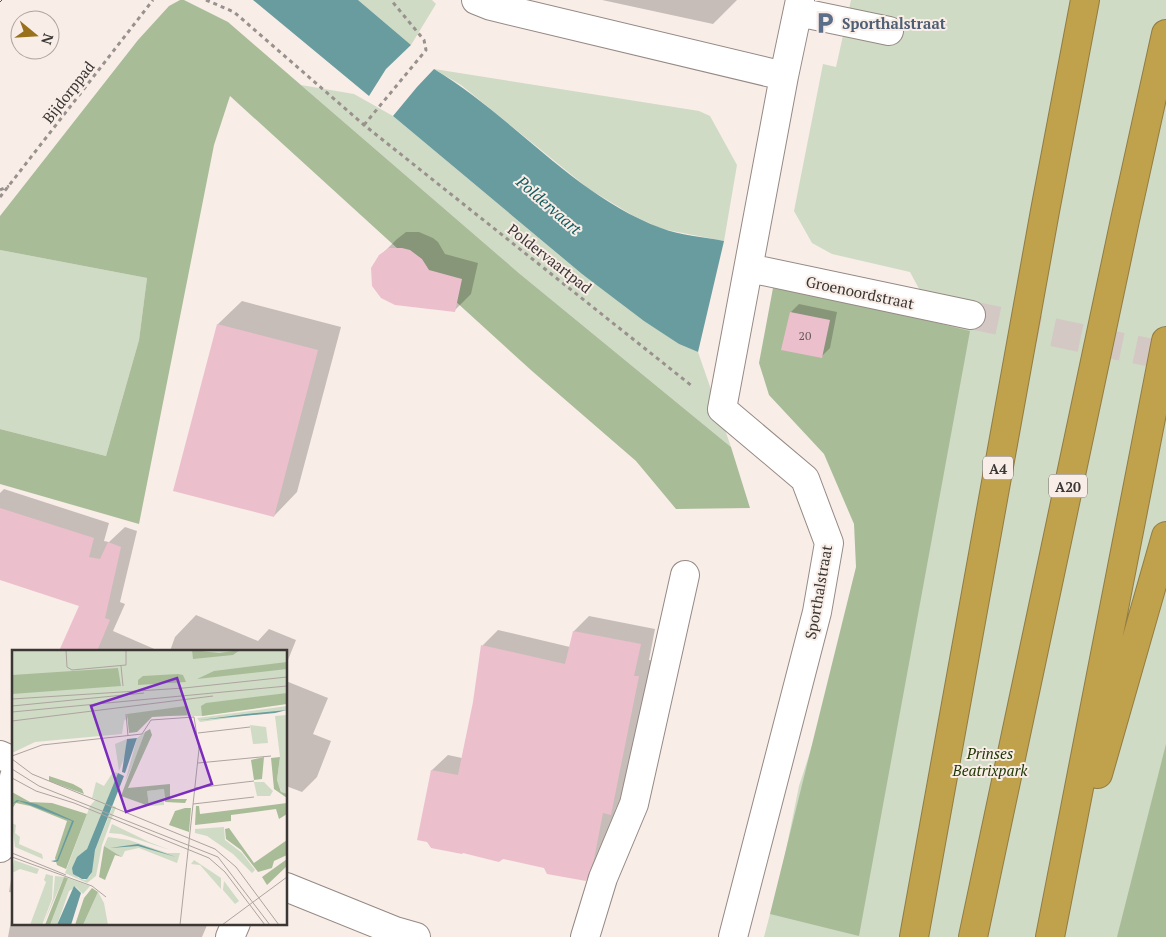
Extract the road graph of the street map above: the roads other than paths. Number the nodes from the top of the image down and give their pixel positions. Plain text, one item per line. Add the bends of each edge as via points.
1 (476, 0) edge
2 (1085, 0) edge
3 (799, 6) edge
4 (889, 31) dead end
5 (1166, 34) edge
6 (784, 76) junction
7 (749, 268) junction
8 (971, 315) tunnel mouth
9 (1166, 341) edge
10 (1166, 536) edge
11 (685, 575) dead end
12 (0, 755) edge
13 (12, 760) edge
14 (12, 788) edge
15 (0, 848) edge
16 (288, 888) edge
17 (236, 924) edge
18 (230, 937) edge
19 (416, 937) edge
20 (585, 937) edge
21 (733, 937) edge
22 (914, 937) edge
23 (973, 937) edge
24 (1051, 937) edge

1 - 6 street
2 - 22 highway, A4
3 - 4 street
3 - 6 street
5 - 23 highway, A20
6 - 7 street
7 - 8 street, Groenoordstraat
7 - 21 street, Sporthalstraat via 722,410 805,479 830,543 817,612
9 - 24 highway
10 - 24 highway
11 - 20 street via 634,804 603,878
12 - 13 street
14 - 15 street
16 - 19 street
17 - 18 street

